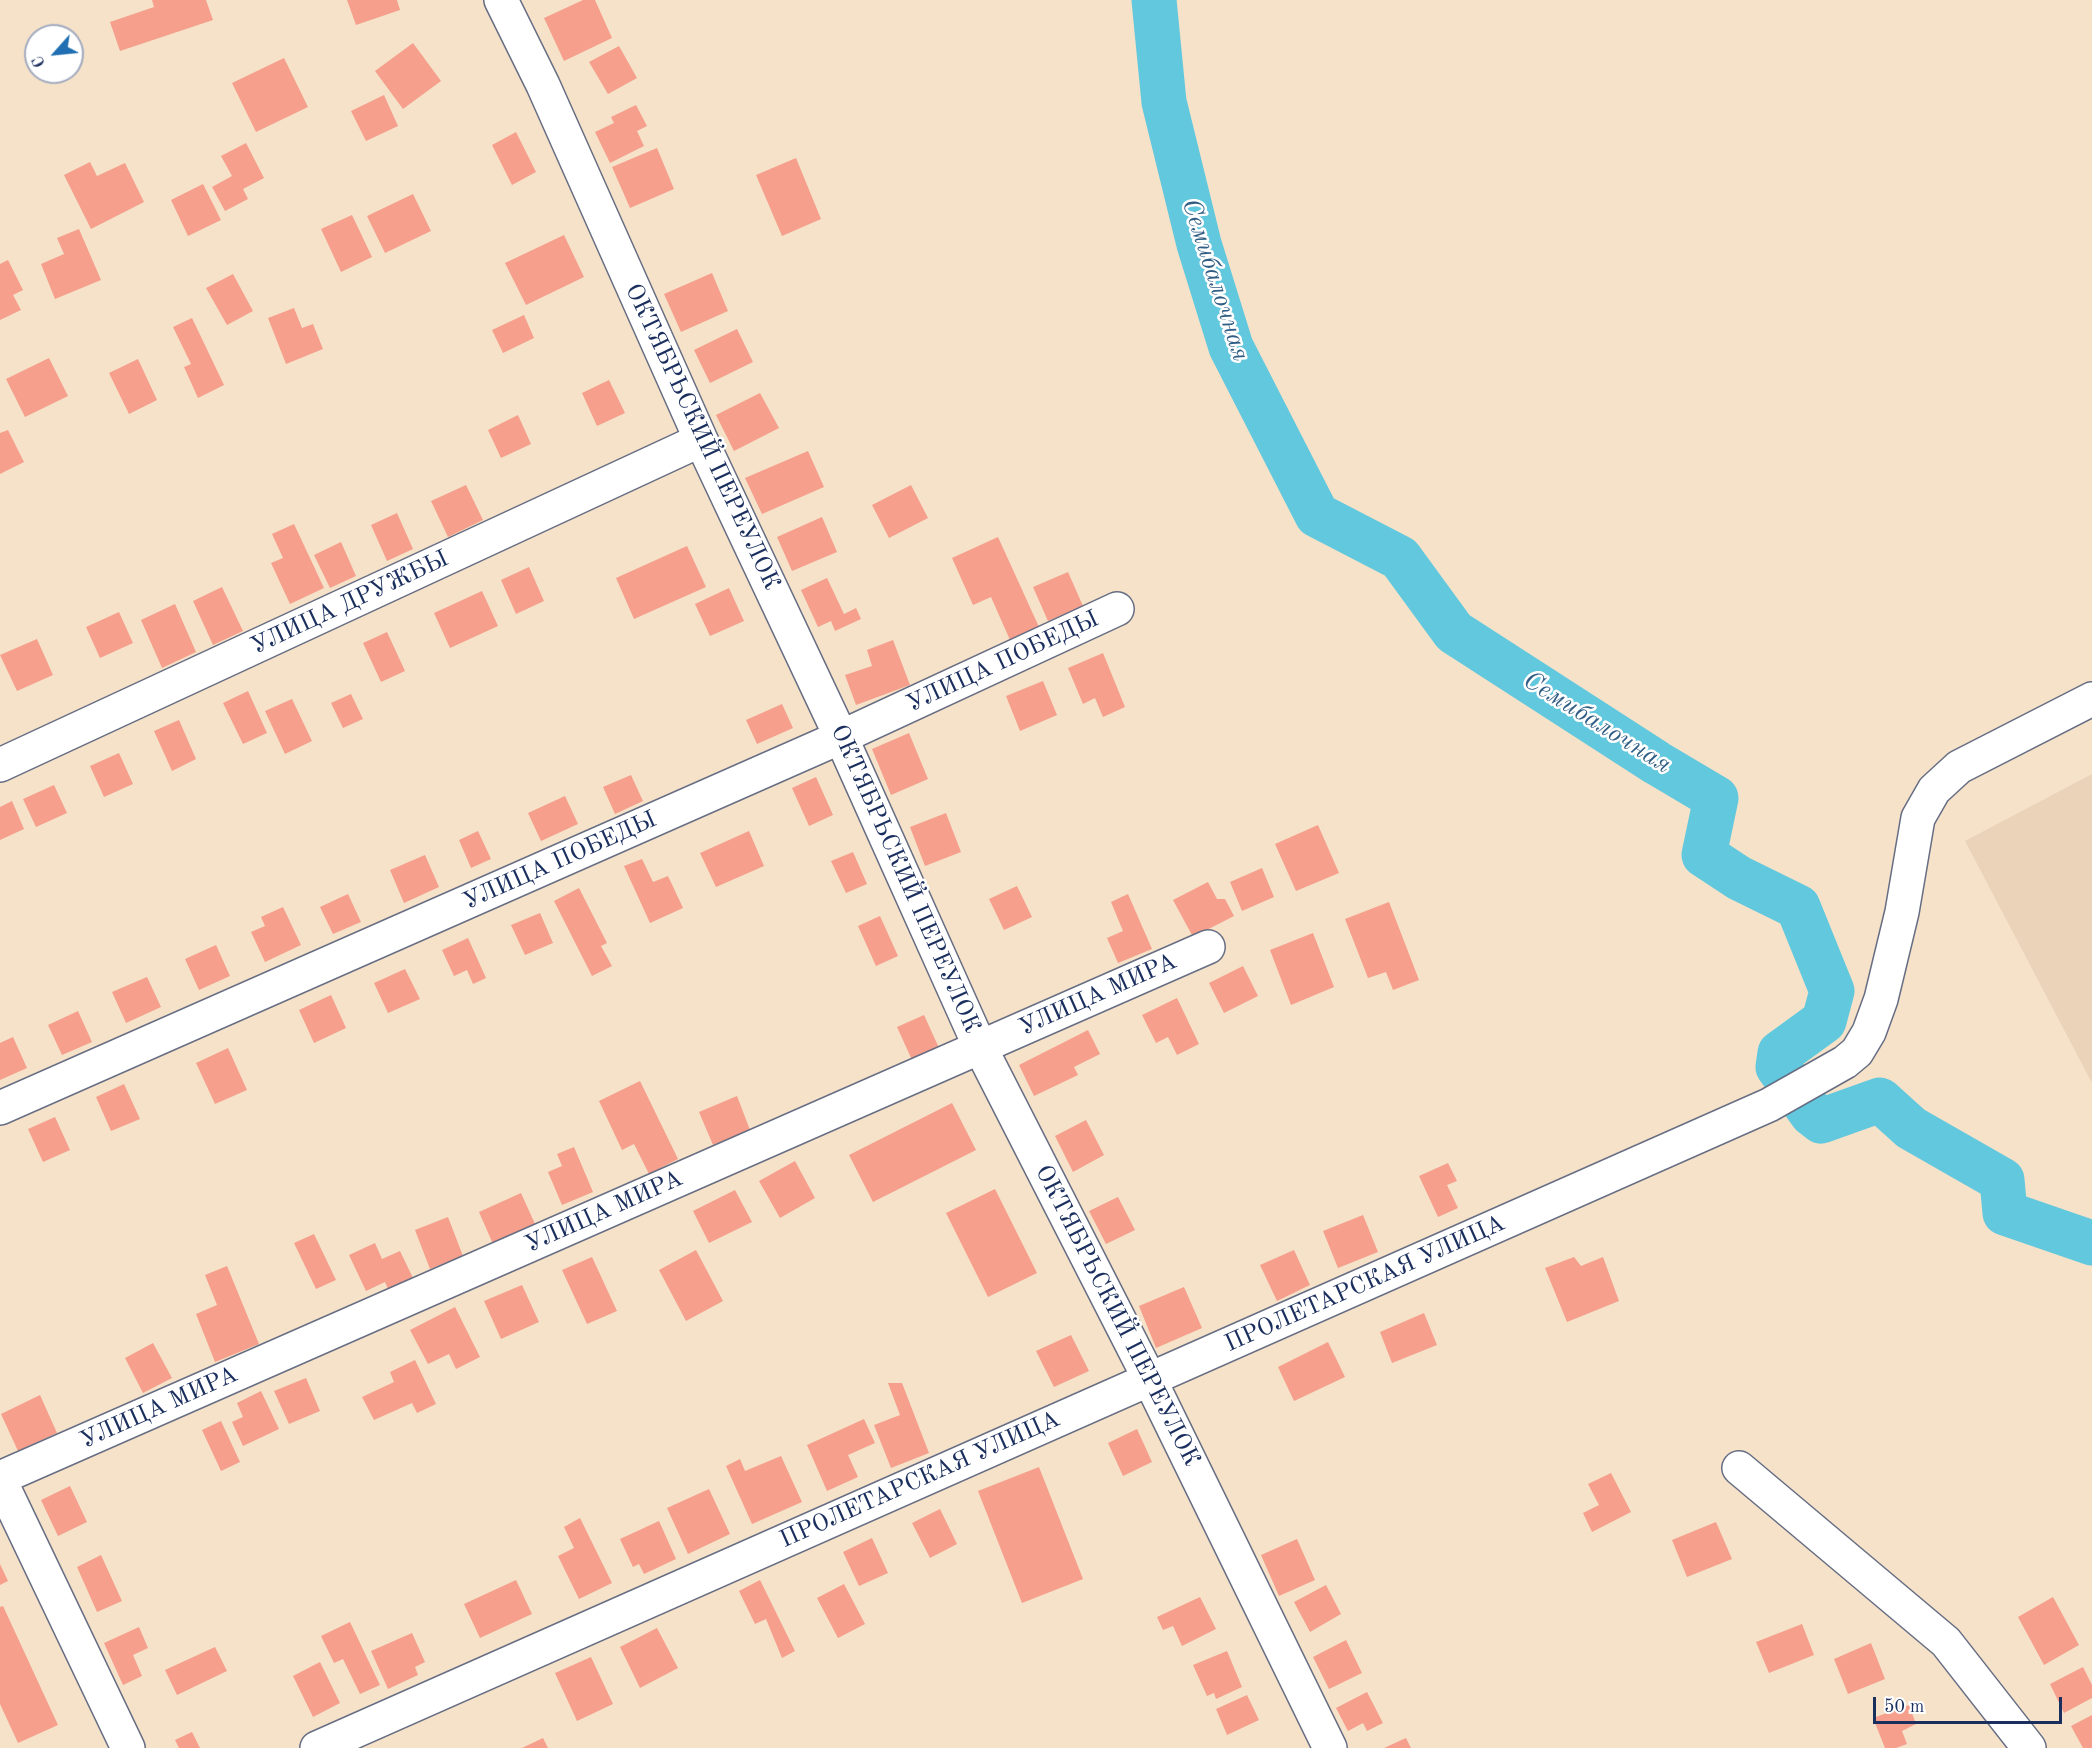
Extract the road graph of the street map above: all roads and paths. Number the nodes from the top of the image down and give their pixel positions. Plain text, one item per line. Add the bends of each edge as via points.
1 (501, 0) edge
2 (700, 440) junction
3 (1117, 609) dead end
4 (2092, 699) edge
5 (841, 737) junction
6 (0, 765) edge
7 (1208, 947) dead end
8 (980, 1047) junction
9 (0, 1108) edge
10 (1149, 1378) junction
11 (1739, 1468) dead end
12 (0, 1479) edge
13 (1319, 1745) edge
14 (128, 1748) edge
15 (316, 1748) edge
16 (2029, 1748) edge

1 - 2 street, ОКТЯБРЬСКИЙ ПЕРЕУЛОК via 543,85
2 - 5 street, ОКТЯБРЬСКИЙ ПЕРЕУЛОК
2 - 6 street, УЛИЦА ДРУЖБЫ
3 - 5 street, УЛИЦА ПОБЕДЫ
4 - 10 street, ПРОЛЕТАРСКАЯ УЛИЦА via 1959,767 1934,790 1918,818 1902,912 1881,999 1869,1032 1857,1052 1845,1062 1769,1105
5 - 8 street, ОКТЯБРЬСКИЙ ПЕРЕУЛОК
5 - 9 street, УЛИЦА ПОБЕДЫ
7 - 8 street, УЛИЦА МИРА
8 - 10 street, ОКТЯБРЬСКИЙ ПЕРЕУЛОК
8 - 12 street, УЛИЦА МИРА
10 - 13 street, ОКТЯБРЬСКИЙ ПЕРЕУЛОК
10 - 15 street, ПРОЛЕТАРСКАЯ УЛИЦА
11 - 16 street via 1946,1642
12 - 14 street

